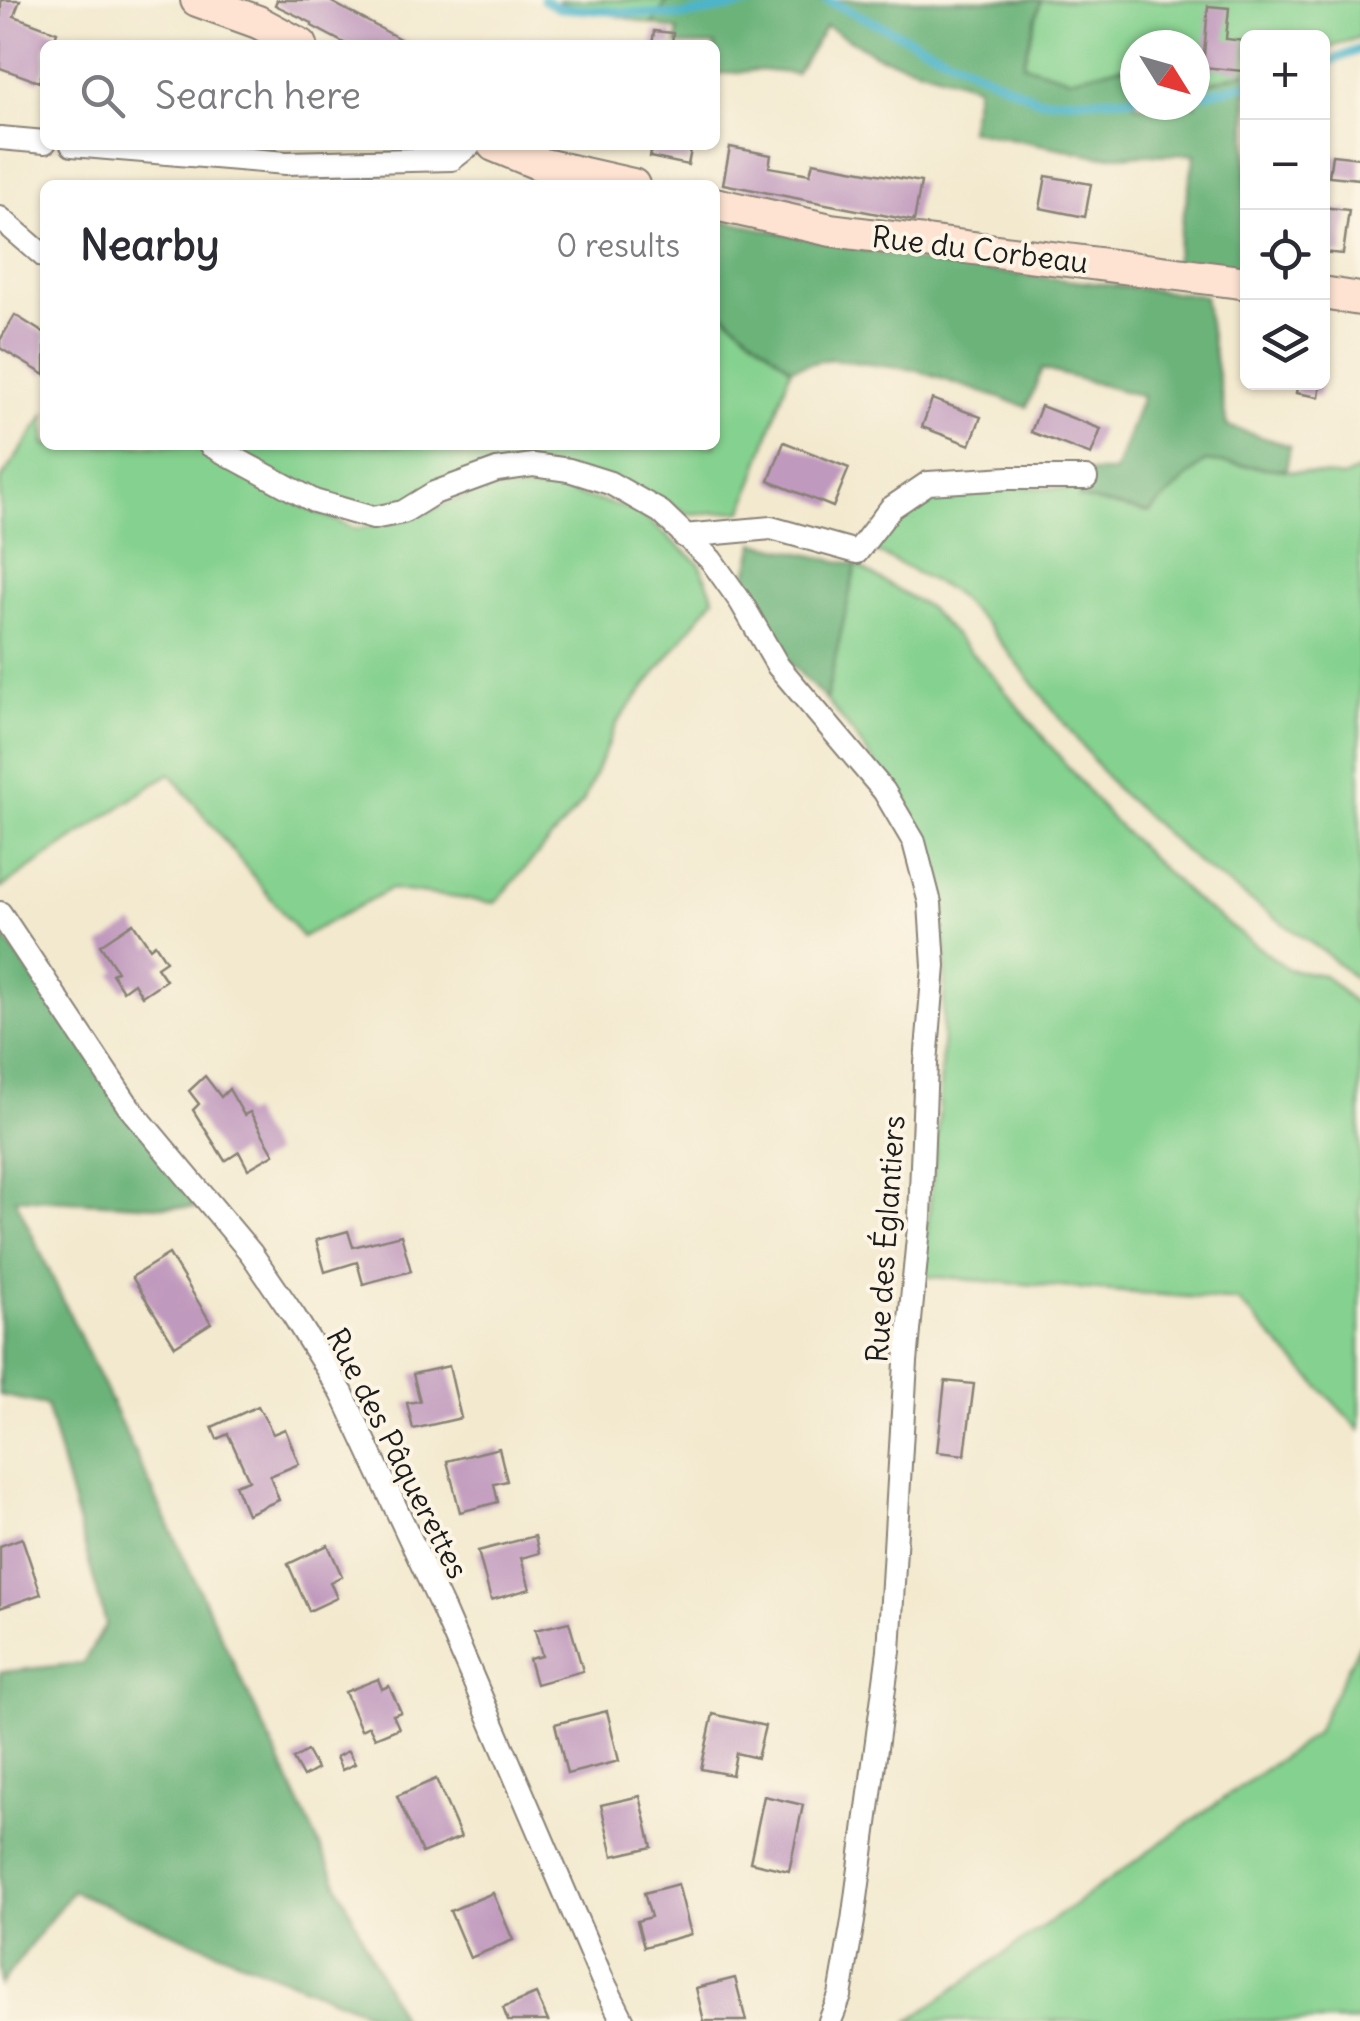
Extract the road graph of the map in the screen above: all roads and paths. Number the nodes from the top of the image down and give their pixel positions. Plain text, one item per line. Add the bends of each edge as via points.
1 (197, 0) edge
2 (292, 40) edge
3 (0, 138) edge
4 (40, 142) edge
5 (131, 150) edge
6 (464, 150) edge
7 (506, 150) edge
8 (611, 180) edge
9 (720, 205) edge
10 (0, 218) edge
11 (40, 253) edge
12 (1240, 281) edge
13 (1330, 294) edge
14 (1360, 299) edge
15 (219, 450) edge
16 (1086, 478) dead end
17 (684, 536) junction
18 (0, 913) edge
19 (622, 2021) edge
20 (830, 2021) edge

1 - 2 street
3 - 4 street
5 - 6 street via 286,163 452,159
7 - 8 street
9 - 12 street, Rue du Corbeau via 831,230
10 - 11 street
13 - 14 street
15 - 17 street, Rue des Églantiers via 314,502 374,518 497,470 569,470 644,502
16 - 17 street via 928,483 892,508 856,552 770,528
17 - 20 street, Rue des Églantiers via 711,560 778,666 884,792 914,842 930,903 934,966 920,1217 888,1651 854,1922
18 - 19 street, Rue des Pâquerettes via 130,1106 251,1253 342,1393

